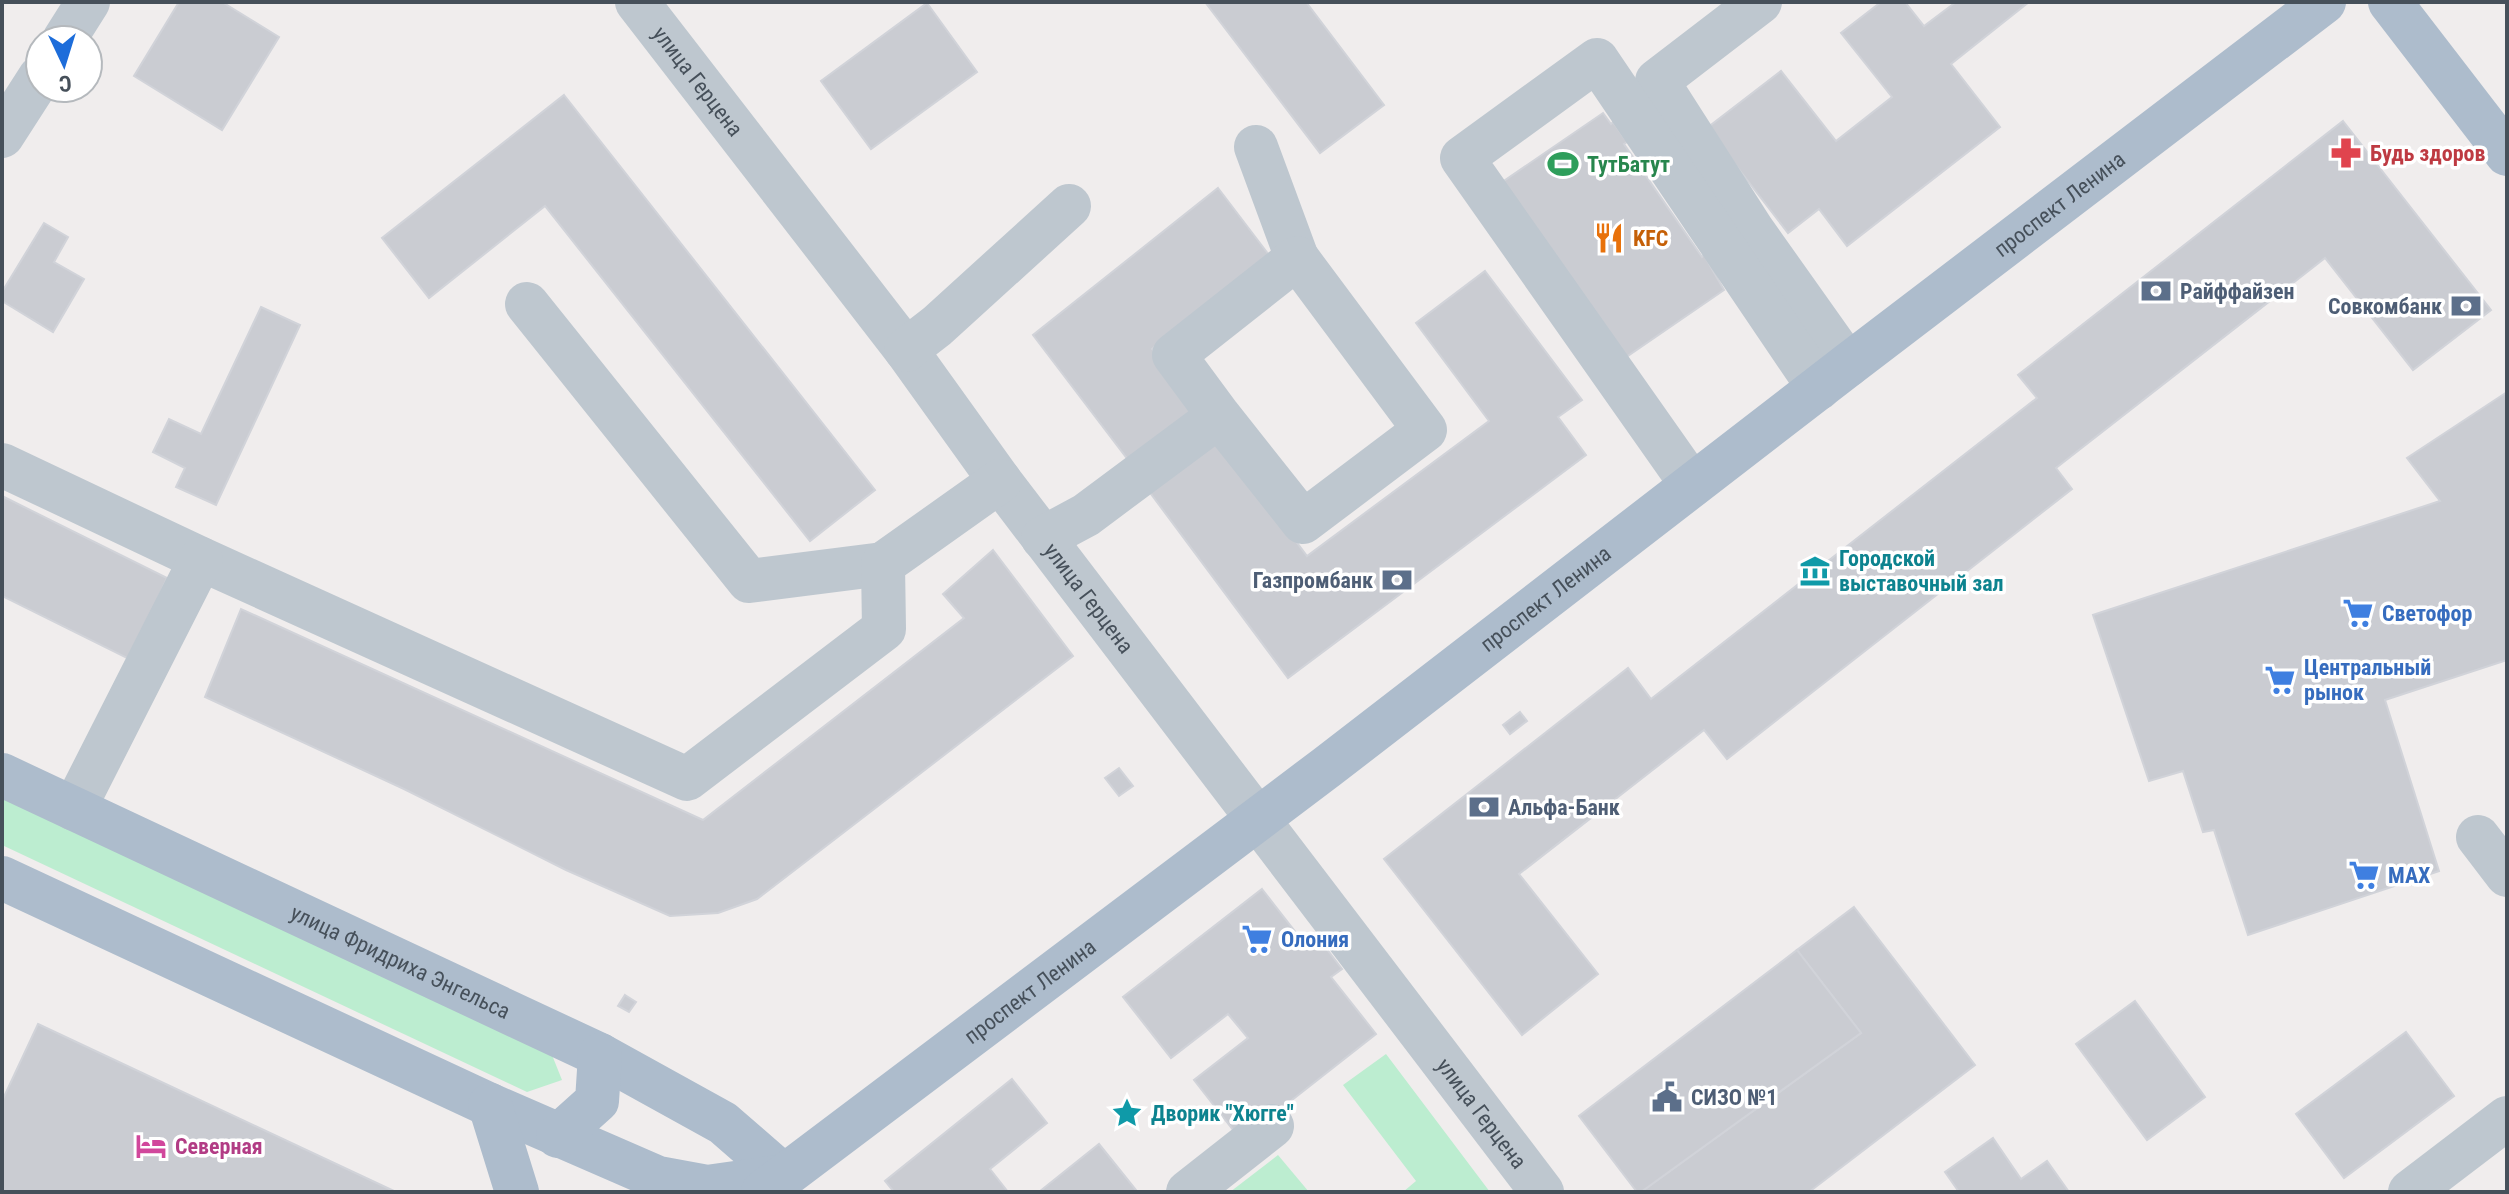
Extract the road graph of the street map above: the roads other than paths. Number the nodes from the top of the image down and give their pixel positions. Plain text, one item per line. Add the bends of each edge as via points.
1 (88, 2) edge
2 (637, 2) edge
3 (1760, 2) edge
4 (2324, 2) edge
5 (2390, 2) edge
6 (74, 24) edge
7 (24, 102) edge
8 (2, 136) edge
9 (1256, 147) dead end
10 (2507, 154) edge
11 (1069, 206) dead end
12 (1297, 258) junction
13 (527, 304) dead end
14 (906, 350) junction
15 (1834, 376) junction
16 (1219, 416) junction
17 (2, 465) edge
18 (1000, 481) junction
19 (1692, 485) junction
20 (1043, 538) junction
21 (201, 559) junction
22 (883, 564) junction
23 (2, 775) edge
24 (74, 809) junction
25 (1257, 818) junction
26 (2478, 837) dead end
27 (2507, 875) edge
28 (2, 878) edge
29 (600, 1055) junction
30 (490, 1105) junction
31 (1272, 1126) dead end
32 (2502, 1132) edge
33 (558, 1136) junction
34 (781, 1187) edge
35 (517, 1192) edge
36 (1188, 1192) edge
37 (1542, 1192) edge
38 (2410, 1192) edge

1 - 6 street
2 - 14 street, улица Герцена
3 - 15 street via 1657,81 1753,231
4 - 15 main road, проспект Ленина
5 - 10 main road
7 - 8 street
9 - 12 street
11 - 14 street
12 - 16 street via 1174,355
12 - 16 street via 1425,430 1303,522
13 - 22 street via 749,581
14 - 18 street, улица Герцена
15 - 19 main road, проспект Ленина
15 - 19 street via 1597,60 1462,158
16 - 20 street via 1086,515
17 - 21 street
18 - 20 street, улица Герцена
18 - 22 street
19 - 25 main road, проспект Ленина
20 - 25 street, улица Герцена
21 - 22 street via 687,779 884,629
21 - 24 street
23 - 24 main road, улица Фридриха Энгельса
24 - 29 main road, улица Фридриха Энгельса
25 - 34 main road, проспект Ленина
25 - 37 street, улица Герцена
26 - 27 street
28 - 30 main road
29 - 33 main road via 597,1101
29 - 34 main road, улица Фридриха Энгельса via 723,1123
30 - 33 main road
30 - 35 main road
31 - 36 street
32 - 38 street
33 - 34 main road via 658,1178 707,1187

